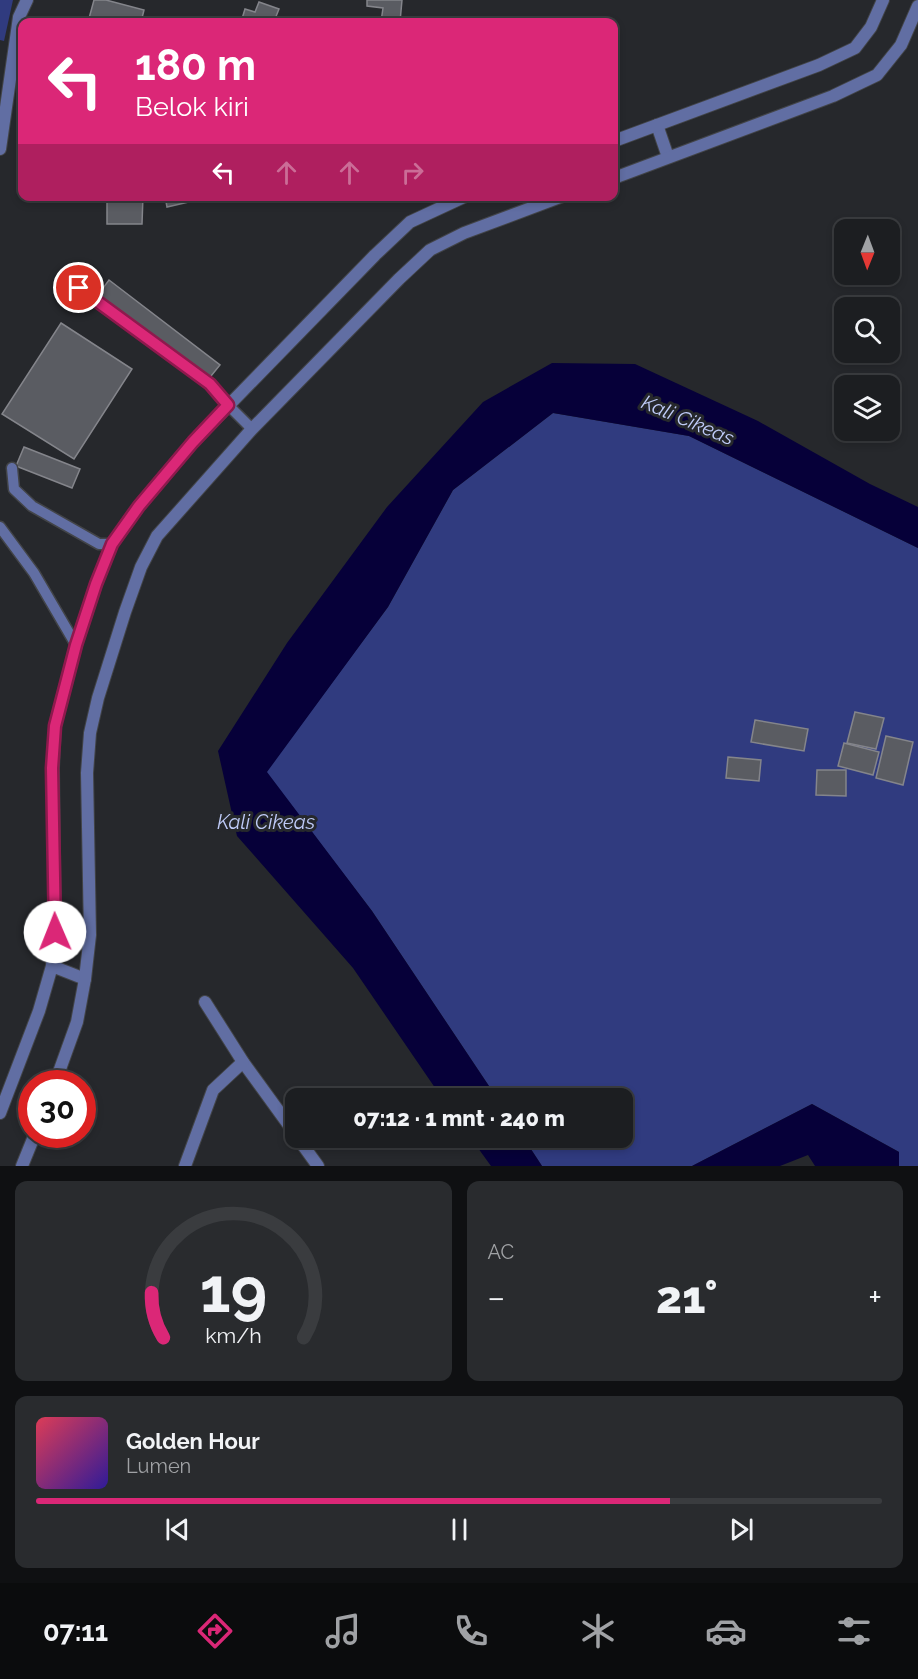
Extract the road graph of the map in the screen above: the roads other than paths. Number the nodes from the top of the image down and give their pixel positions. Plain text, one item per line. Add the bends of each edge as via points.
1 (27, 0) edge
2 (884, 0) edge
3 (918, 6) edge
4 (19, 18) edge
5 (18, 24) edge
6 (657, 125) junction
7 (618, 140) edge
8 (0, 149) edge
9 (668, 157) junction
10 (618, 176) edge
11 (455, 201) edge
12 (550, 201) edge
13 (79, 288) dead end
14 (228, 405) junction
15 (252, 429) junction
16 (12, 468) dead end
17 (0, 526) edge
18 (112, 544) junction
19 (76, 645) junction
20 (52, 966) junction
21 (85, 979) junction
22 (205, 1002) dead end
23 (243, 1062) junction
24 (59, 1070) edge
25 (0, 1113) edge
26 (285, 1121) edge
27 (29, 1148) edge
28 (305, 1148) edge
29 (22, 1166) edge
30 (185, 1166) edge
31 (318, 1166) edge

1 - 4 street
2 - 6 street via 855,48
3 - 9 street via 901,45 877,75 833,96
5 - 8 street
6 - 7 street
6 - 9 street
9 - 10 street
11 - 14 street via 410,222
12 - 15 street via 430,250
13 - 14 lane via 210,384
14 - 15 lane
14 - 18 street via 139,506
15 - 21 street via 157,536 136,578 98,698 87,773 90,935
16 - 18 lane via 14,489 32,506 99,544
17 - 19 lane via 34,573
18 - 19 street
19 - 20 street via 55,726
20 - 21 street
20 - 25 street
21 - 24 street
22 - 23 street
23 - 26 street
23 - 30 street via 213,1090
27 - 29 street
28 - 31 street

